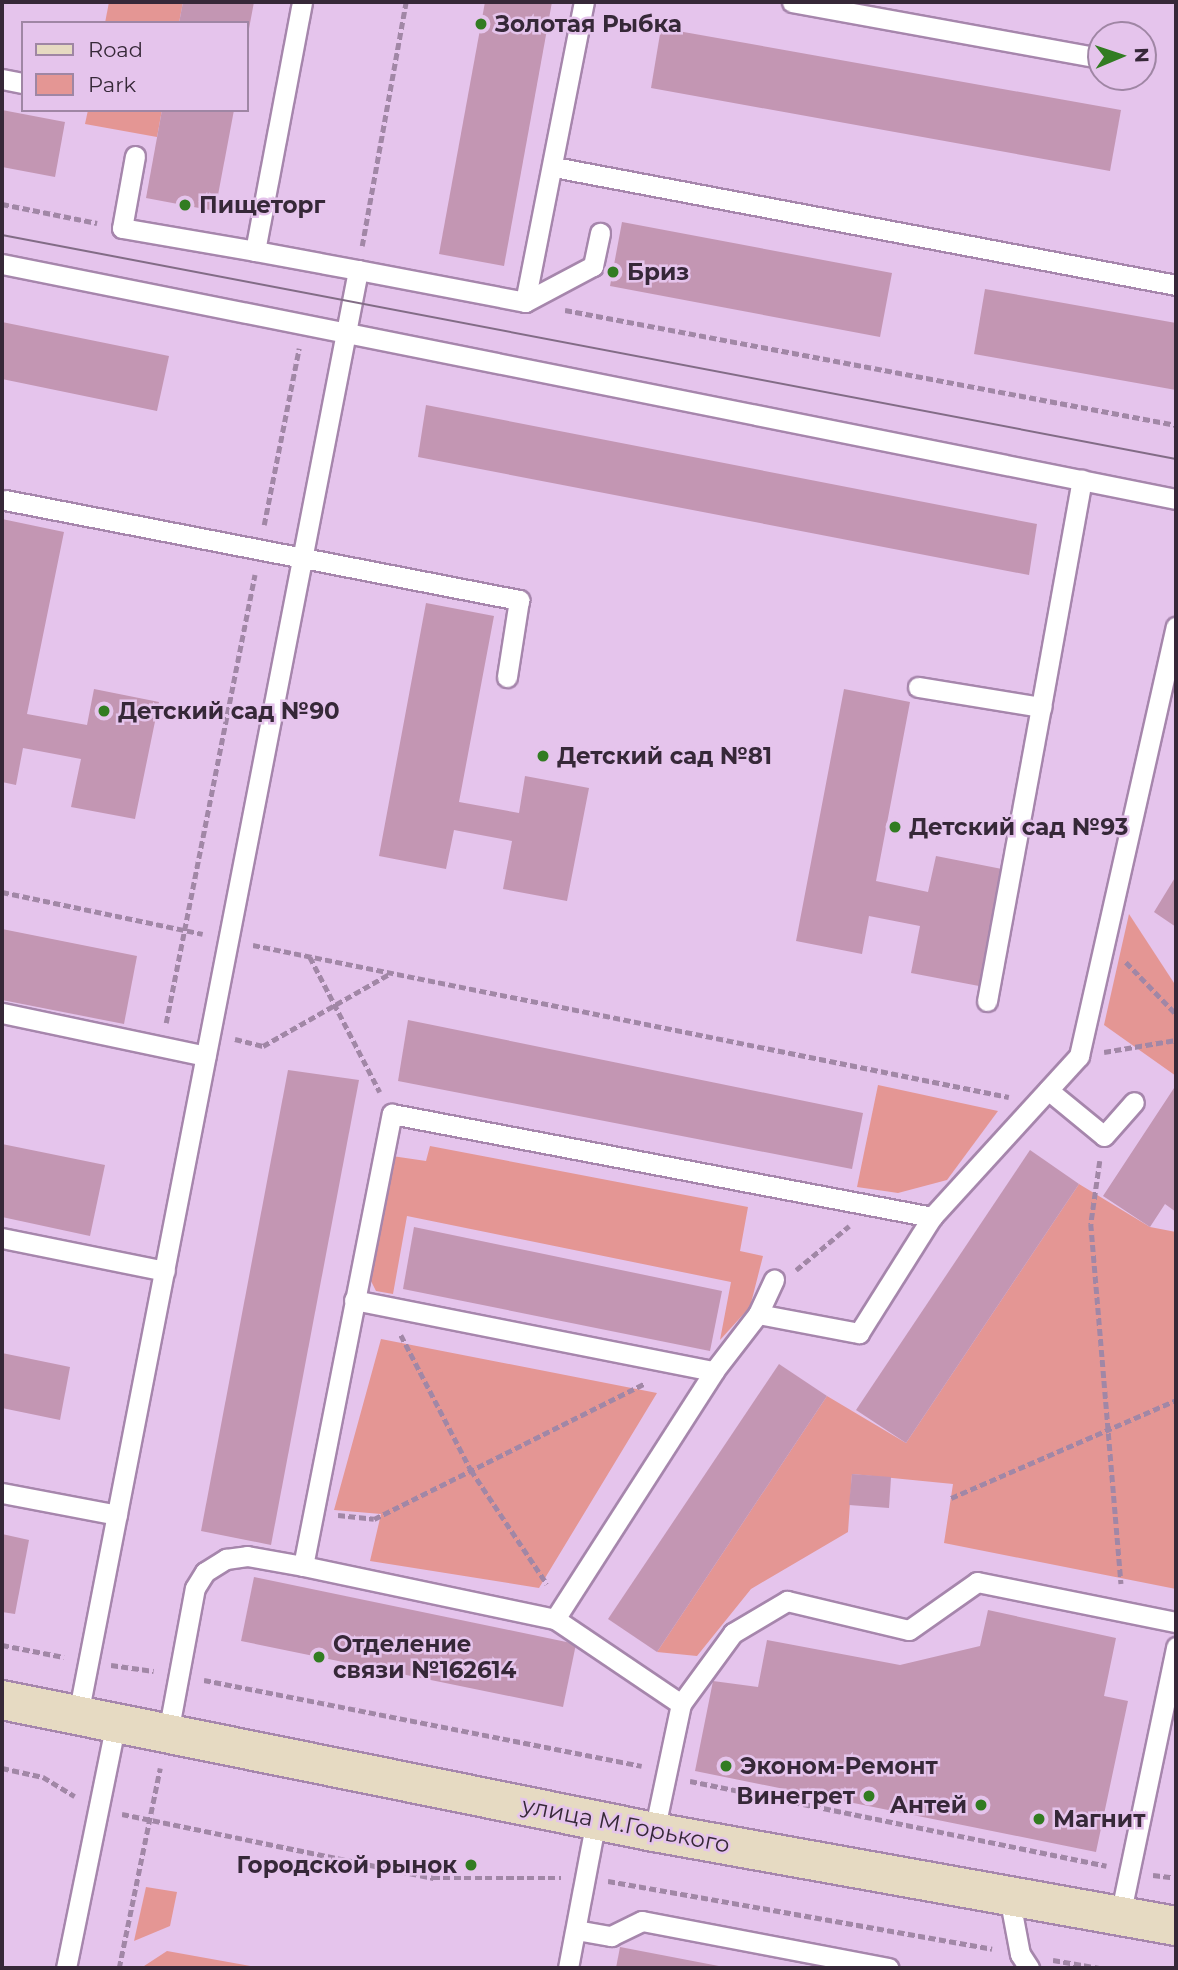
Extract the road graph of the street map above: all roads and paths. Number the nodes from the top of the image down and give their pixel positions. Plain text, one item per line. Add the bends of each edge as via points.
1 (302, 2) edge
2 (406, 2) edge
3 (584, 2) edge
4 (792, 2) edge
5 (1087, 55) edge
6 (2, 79) edge
7 (21, 83) edge
8 (135, 156) dead end
9 (554, 167) junction
10 (2, 204) edge
11 (122, 228) junction
12 (600, 233) dead end
13 (255, 251) junction
14 (2, 264) edge
15 (358, 270) junction
16 (1176, 285) edge
17 (525, 302) junction
18 (304, 323) junction
19 (346, 331) junction
20 (1176, 425) edge
21 (1082, 480) junction
22 (1176, 499) edge
23 (5, 500) dead end
24 (260, 549) junction
25 (302, 557) junction
26 (1176, 627) edge
27 (507, 677) dead end
28 (918, 687) dead end
29 (1041, 707) junction
30 (2, 892) edge
31 (184, 930) junction
32 (229, 940) junction
33 (1105, 940) junction
34 (310, 956) junction
35 (391, 973) junction
36 (986, 1001) dead end
37 (336, 1007) junction
38 (2, 1013) edge
39 (1176, 1014) edge
40 (210, 1033) junction
41 (1176, 1040) edge
42 (161, 1046) junction
43 (206, 1056) junction
44 (1079, 1056) junction
45 (1042, 1097) junction
46 (1133, 1102) dead end
47 (392, 1114) junction
48 (1104, 1136) junction
49 (873, 1206) junction
50 (932, 1217) junction
51 (2, 1237) edge
52 (165, 1270) junction
53 (766, 1296) junction
54 (354, 1300) junction
55 (387, 1307) junction
56 (682, 1365) junction
57 (713, 1371) junction
58 (1176, 1401) edge
59 (1110, 1429) junction
60 (471, 1470) junction
61 (2, 1493) edge
62 (951, 1498) dead end
63 (313, 1512) junction
64 (117, 1515) junction
65 (303, 1566) junction
66 (1122, 1611) junction
67 (559, 1613) junction
68 (1176, 1622) edge
69 (2, 1645) edge
70 (1176, 1647) edge
71 (89, 1661) junction
72 (179, 1675) junction
73 (2, 1700) edge
74 (681, 1704) junction
75 (78, 1715) junction
76 (116, 1723) junction
77 (168, 1733) junction
78 (2, 1768) edge
79 (668, 1771) junction
80 (98, 1810) junction
81 (147, 1819) junction
82 (596, 1820) junction
83 (654, 1832) junction
84 (1130, 1871) junction
85 (586, 1877) junction
86 (1176, 1878) edge
87 (1009, 1895) junction
88 (1120, 1916) junction
89 (1176, 1926) edge
90 (576, 1930) junction
91 (1025, 1961) edge
92 (66, 1968) edge
93 (119, 1968) edge
94 (568, 1968) edge
95 (889, 1968) edge
96 (1099, 1968) edge

1 - 13 lane
2 - 15 path
3 - 9 lane
4 - 5 lane
6 - 7 lane
8 - 11 lane
9 - 16 lane
9 - 17 lane
10 - 11 path
11 - 13 lane
12 - 17 lane via 593,266
13 - 15 lane
14 - 18 lane
15 - 17 lane
15 - 19 lane
17 - 20 path
18 - 19 lane
18 - 24 path
19 - 21 lane
19 - 25 lane
21 - 22 lane
21 - 29 lane
23 - 24 lane
24 - 25 lane
24 - 31 path
25 - 27 lane via 519,600
25 - 32 lane
26 - 33 lane
28 - 29 lane
29 - 36 lane
30 - 31 path
31 - 32 path
31 - 42 path
32 - 34 path
32 - 40 lane
33 - 39 path
33 - 44 lane
34 - 35 path
34 - 37 path
35 - 37 path
35 - 45 path
37 - 40 path via 263,1046
37 - 47 path
38 - 42 lane
40 - 43 lane
41 - 44 path
42 - 43 lane
43 - 52 lane
44 - 45 lane
45 - 48 lane
45 - 50 lane
46 - 48 lane
47 - 49 lane
47 - 54 lane
48 - 59 path via 1091,1224
49 - 50 lane
49 - 53 path
50 - 53 lane via 859,1333
51 - 52 lane
52 - 64 lane
53 - 57 lane
54 - 55 lane
54 - 63 lane
55 - 56 lane
55 - 60 path
56 - 57 lane
56 - 60 path
57 - 67 lane
58 - 59 path
59 - 62 path
59 - 66 path
60 - 63 path via 374,1519
60 - 67 path
61 - 64 lane
63 - 65 lane
64 - 71 lane
65 - 67 lane
65 - 72 lane via 247,1556 226,1559 205,1572 195,1588
66 - 68 lane
66 - 74 lane via 977,1582 909,1630 787,1601 733,1633
67 - 74 lane
69 - 71 path
70 - 84 lane
71 - 72 path
71 - 75 lane
72 - 77 lane
72 - 79 path
73 - 75 street, улица М.Горького
74 - 79 lane
75 - 76 street, улица М.Горького
76 - 77 street, улица М.Горького
76 - 80 lane
77 - 81 path
77 - 82 street, улица М.Горького
78 - 80 path via 43,1777
79 - 83 lane
79 - 84 path via 697,1785
80 - 81 path
80 - 92 lane
81 - 85 path via 433,1878
81 - 93 path
82 - 83 street, улица М.Горького
82 - 85 lane
83 - 87 street, улица М.Горького
84 - 86 path
84 - 88 lane
85 - 90 lane
85 - 91 path
87 - 88 street, улица М.Горького
87 - 91 lane
88 - 89 street, улица М.Горького
90 - 94 lane
90 - 95 lane via 611,1936 642,1921
91 - 96 path

